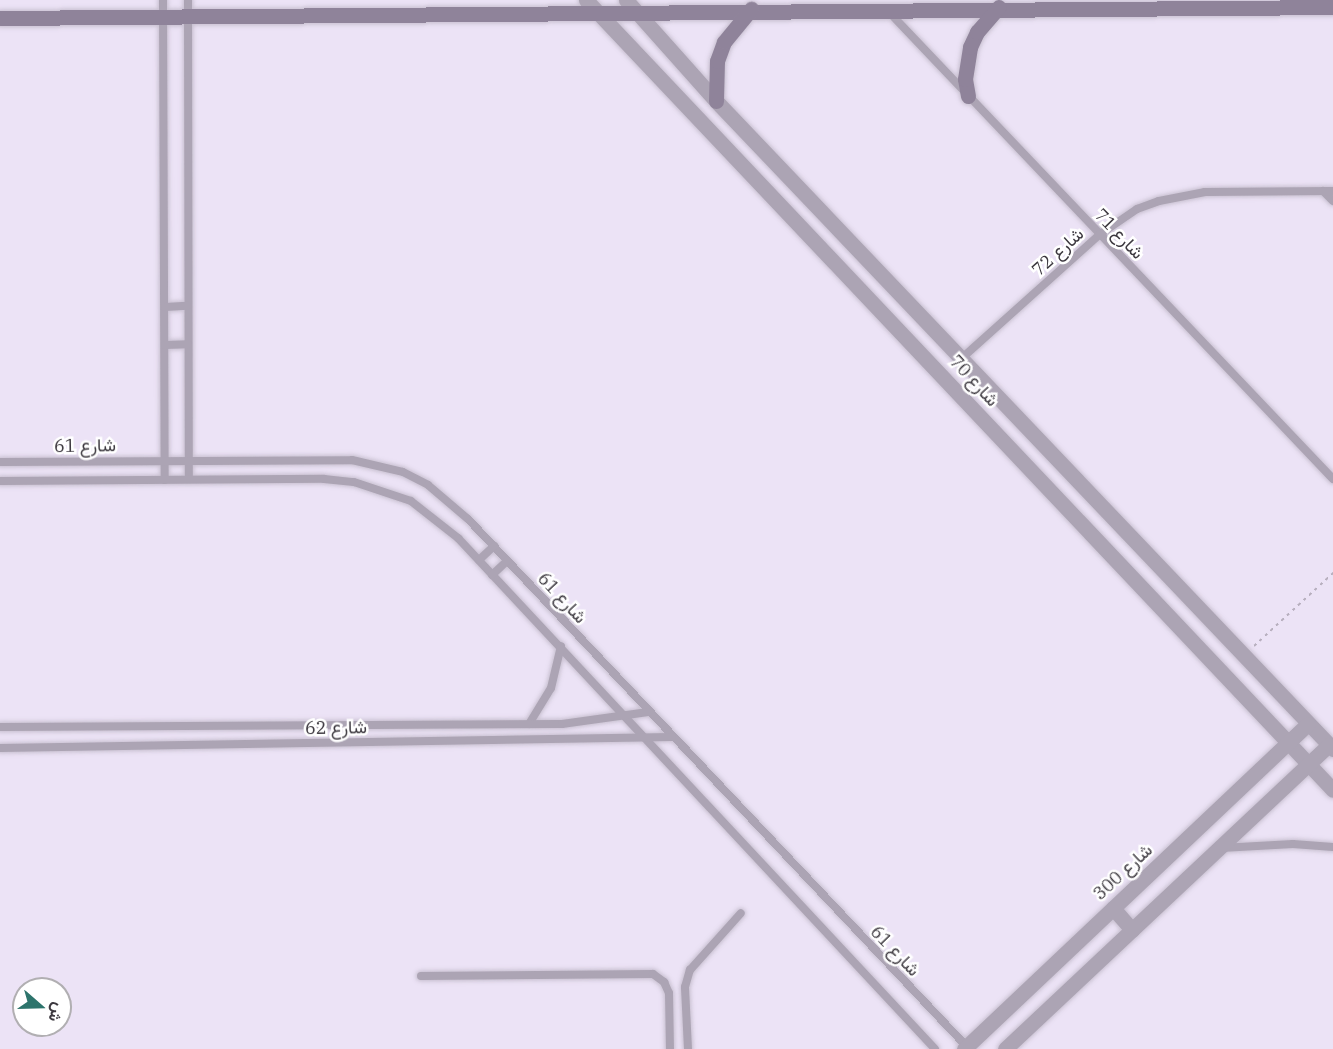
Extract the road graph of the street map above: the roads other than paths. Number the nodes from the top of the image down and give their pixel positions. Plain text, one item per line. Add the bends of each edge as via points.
1 (163, 0) edge
2 (189, 0) edge
3 (586, 0) edge
4 (630, 5) edge
5 (999, 7) junction
6 (1333, 7) edge
7 (885, 8) junction
8 (751, 9) junction
9 (597, 13) junction
10 (163, 16) junction
11 (188, 16) junction
12 (0, 18) edge
13 (968, 96) junction
14 (716, 101) junction
15 (1323, 191) junction
16 (1333, 191) edge
17 (1333, 201) edge
18 (1099, 236) junction
19 (187, 306) junction
20 (165, 307) junction
21 (188, 344) junction
22 (165, 345) junction
23 (962, 358) junction
24 (189, 458) junction
25 (165, 459) junction
26 (0, 462) edge
27 (1333, 479) edge
28 (165, 480) junction
29 (189, 480) junction
30 (0, 481) edge
31 (494, 546) junction
32 (479, 560) junction
33 (507, 561) junction
34 (492, 575) junction
35 (561, 646) junction
36 (648, 712) junction
37 (627, 718) junction
38 (529, 724) junction
39 (1308, 724) junction
40 (0, 727) edge
41 (672, 737) junction
42 (647, 739) junction
43 (1289, 742) junction
44 (1331, 747) edge
45 (0, 748) edge
46 (1308, 765) junction
47 (1333, 790) edge
48 (1333, 847) edge
49 (1220, 848) junction
50 (1113, 908) junction
51 (741, 913) dead end
52 (1132, 930) junction
53 (421, 976) dead end
54 (966, 1048) edge
55 (670, 1049) edge
56 (688, 1049) edge
57 (935, 1049) edge
58 (1005, 1049) edge

1 - 10 lane
2 - 11 lane
3 - 9 street, شارع 70
4 - 8 street
4 - 9 street
4 - 14 street, شارع 70
5 - 6 street
5 - 7 street
5 - 13 street via 987,18 970,47 965,79
7 - 8 street
7 - 13 lane, شارع 71
8 - 14 street via 724,42 716,71
9 - 11 street
9 - 43 street, شارع 70
10 - 11 street
10 - 12 street
10 - 20 lane
11 - 19 lane
13 - 18 lane, شارع 71
14 - 23 street, شارع 70
15 - 16 lane, شارع 72
15 - 17 lane
15 - 18 lane, شارع 72 via 1182,195 1137,209
18 - 23 lane, شارع 72
18 - 27 lane, شارع 71
19 - 20 lane
19 - 21 lane
20 - 22 lane
21 - 22 lane
21 - 24 lane
22 - 25 lane
23 - 39 street, شارع 70
24 - 25 lane, شارع 61
24 - 29 lane
24 - 31 lane, شارع 61 via 333,459 378,464 428,485 449,500
25 - 26 lane, شارع 61
25 - 28 lane
28 - 29 lane, شارع 61
28 - 30 lane, شارع 61
29 - 32 lane, شارع 61 via 324,479 383,489 436,518
31 - 32 lane
31 - 33 lane, شارع 61
32 - 34 lane, شارع 61
33 - 34 lane
33 - 36 lane, شارع 61
34 - 35 lane, شارع 61
35 - 37 lane, شارع 61
35 - 38 lane via 551,688
36 - 37 lane, شارع 62
36 - 41 lane, شارع 61
37 - 38 lane, شارع 62
37 - 42 lane, شارع 61
38 - 40 lane, شارع 62
39 - 43 street, شارع 300
39 - 44 street, شارع 70
41 - 42 lane, شارع 62
41 - 54 lane, شارع 61
42 - 45 lane, شارع 62
42 - 57 lane, شارع 61
43 - 46 street, شارع 70
43 - 50 street, شارع 300
44 - 46 street
46 - 47 street, شارع 70
46 - 49 street
48 - 49 lane via 1293,844
49 - 52 street
50 - 52 street
50 - 54 street, شارع 300
51 - 56 lane via 690,970 685,987
52 - 58 street
53 - 55 lane via 653,974 664,982 669,993

